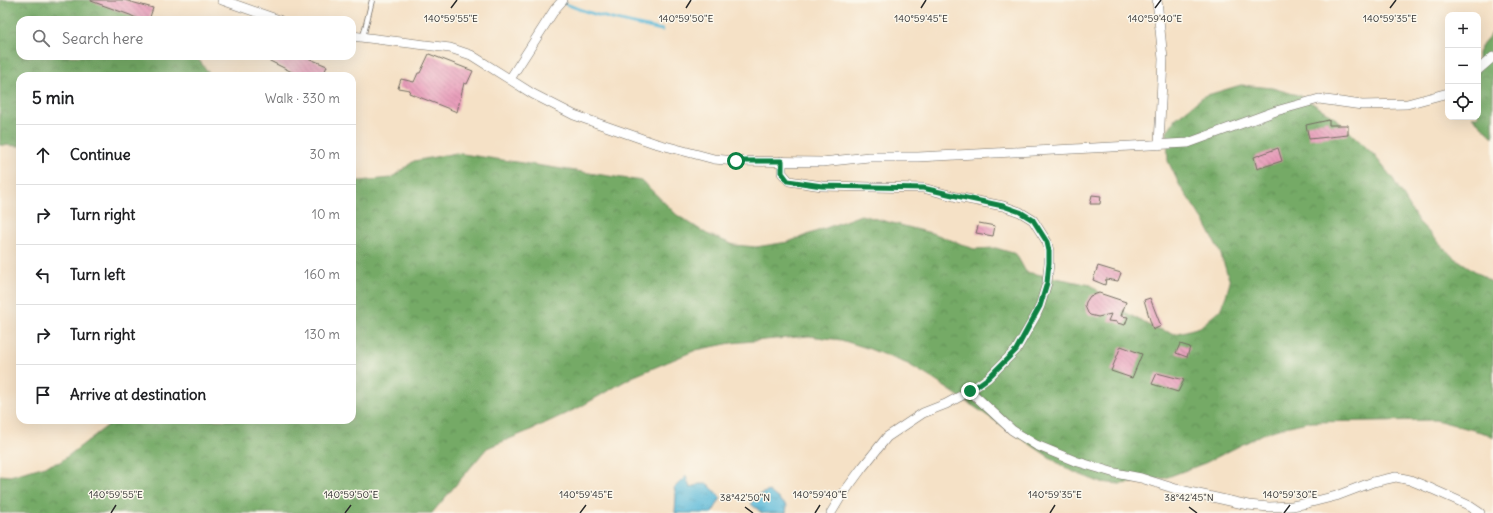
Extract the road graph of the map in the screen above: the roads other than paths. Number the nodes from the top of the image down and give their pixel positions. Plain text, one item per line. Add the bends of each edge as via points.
1 (222, 0) edge
2 (372, 0) edge
3 (563, 0) edge
4 (1157, 0) edge
5 (268, 16) edge
6 (356, 36) edge
7 (362, 37) junction
8 (1493, 57) edge
9 (1481, 67) edge
10 (510, 79) junction
11 (1445, 94) edge
12 (1159, 145) junction
13 (782, 161) junction
14 (970, 391) junction
15 (831, 513) edge
16 (1480, 513) edge

1 - 5 street
2 - 7 lane
3 - 10 street
4 - 12 street via 1163,59
6 - 7 street
7 - 10 street via 450,48 471,55
8 - 9 street
10 - 13 street via 574,115 654,143 714,159
11 - 12 street via 1407,104 1362,105 1319,99 1276,111 1188,142
12 - 13 street via 918,157 869,157 822,162
13 - 14 street via 782,173 788,181 822,186 923,188 1003,206 1033,220 1047,242 1049,251 1047,283 1040,306 1016,350 988,378
14 - 15 street via 923,413 887,437
14 - 16 street via 1012,430 1036,445 1075,461 1184,491 1248,505 1292,506 1336,496 1373,482 1396,477 1432,489

